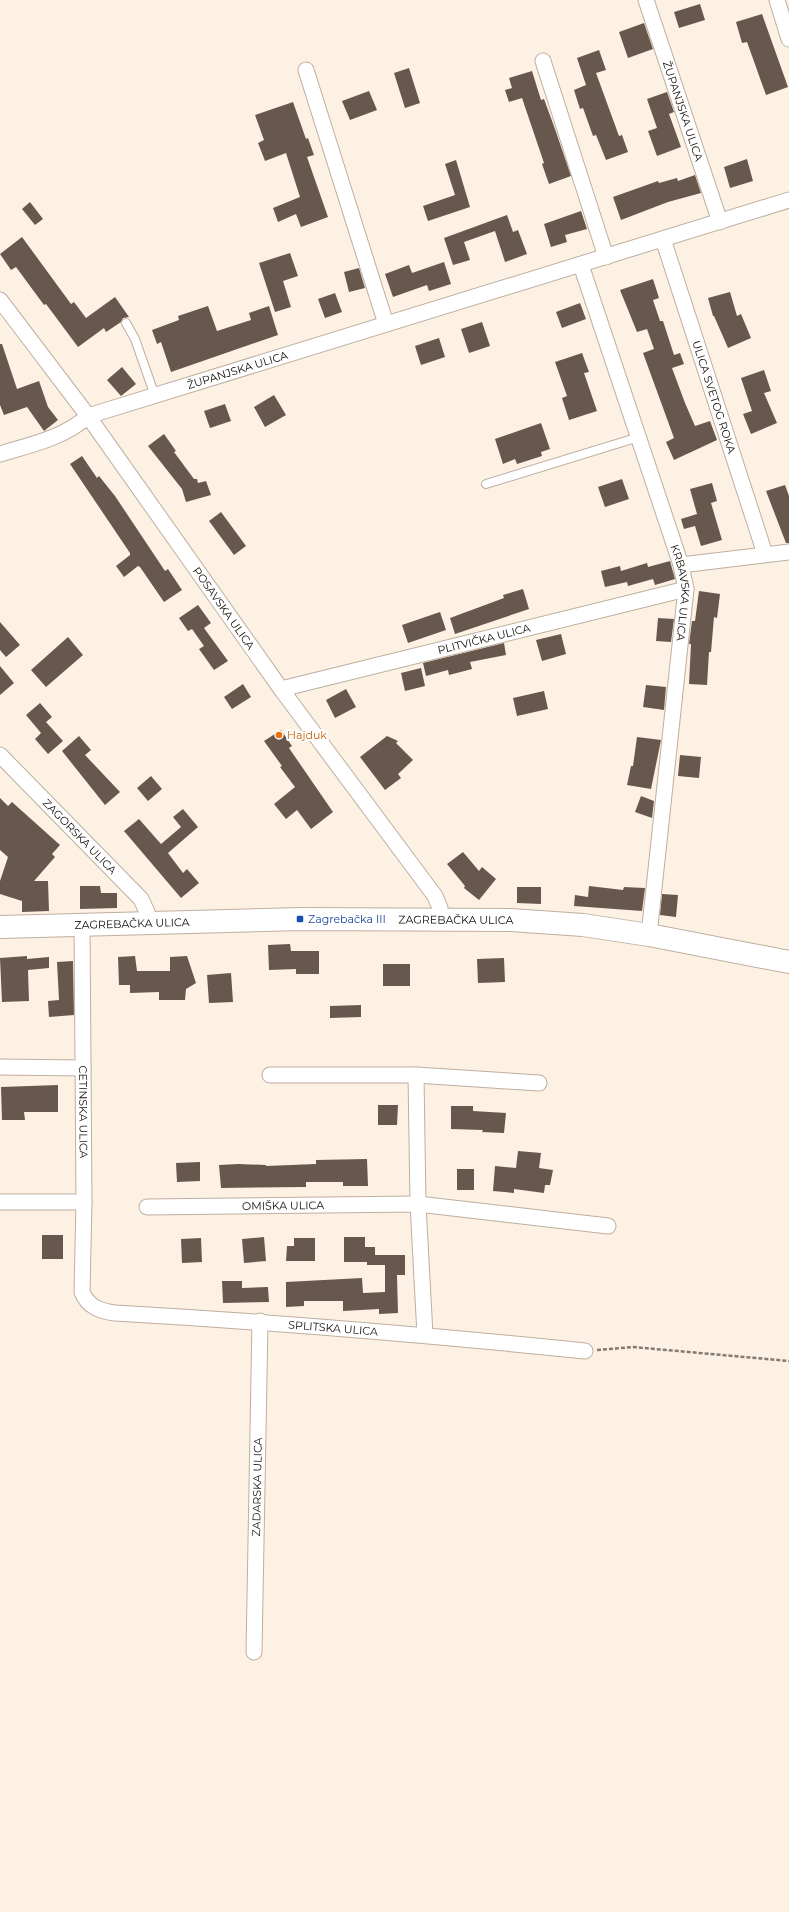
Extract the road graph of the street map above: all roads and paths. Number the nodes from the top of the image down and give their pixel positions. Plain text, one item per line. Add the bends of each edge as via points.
1 (646, 0) edge
2 (777, 0) edge
3 (789, 39) edge
4 (543, 62) dead end
5 (306, 70) dead end
6 (789, 200) edge
7 (720, 222) junction
8 (663, 239) junction
9 (606, 256) junction
10 (581, 265) junction
11 (0, 300) edge
12 (126, 323) dead end
13 (386, 324) junction
14 (155, 396) junction
15 (88, 416) junction
16 (639, 437) junction
17 (0, 454) edge
18 (486, 484) dead end
19 (789, 552) edge
20 (764, 554) junction
21 (681, 565) junction
22 (686, 589) junction
23 (281, 689) junction
24 (0, 755) edge
25 (441, 918) junction
26 (148, 924) junction
27 (82, 925) junction
28 (0, 926) edge
29 (649, 935) junction
30 (789, 962) edge
31 (0, 1067) edge
32 (83, 1068) junction
33 (270, 1075) dead end
34 (416, 1075) junction
35 (539, 1083) dead end
36 (0, 1202) edge
37 (84, 1202) junction
38 (418, 1204) junction
39 (147, 1207) dead end
40 (608, 1226) dead end
41 (84, 1299) joint
42 (260, 1321) junction
43 (425, 1335) junction
44 (585, 1351) joint
45 (789, 1361) edge
46 (254, 1652) dead end

1 - 7 street, ŽUPANJSKA ULICA
2 - 3 street
4 - 9 street
5 - 13 street
6 - 7 street, ŽUPANJSKA ULICA
7 - 8 street, ŽUPANJSKA ULICA
8 - 9 street, ŽUPANJSKA ULICA
8 - 20 street, ULICA SVETOG ROKA
9 - 10 street, ŽUPANJSKA ULICA
10 - 13 street, ŽUPANJSKA ULICA
10 - 16 street, KRBAVSKA ULICA
11 - 15 street, POSAVSKA ULICA
12 - 14 lane via 135,340
13 - 14 street, ŽUPANJSKA ULICA
14 - 15 street, ŽUPANJSKA ULICA
15 - 17 street, ŽUPANJSKA ULICA via 52,438
15 - 23 street, POSAVSKA ULICA
16 - 18 lane
16 - 21 street, KRBAVSKA ULICA
19 - 20 street
20 - 21 street
21 - 22 street, KRBAVSKA ULICA
22 - 23 street, PLITVIČKA ULICA
22 - 29 street, KRBAVSKA ULICA
23 - 25 street, POSAVSKA ULICA via 435,896
24 - 26 street, ZAGORSKA ULICA via 140,899 147,912
25 - 26 main road, ZAGREBAČKA ULICA
25 - 29 main road, ZAGREBAČKA ULICA via 583,925
26 - 27 main road, ZAGREBAČKA ULICA
27 - 28 main road, ZAGREBAČKA ULICA
27 - 32 street, CETINSKA ULICA
29 - 30 main road, ZAGREBAČKA ULICA
31 - 32 street
32 - 37 street, CETINSKA ULICA
33 - 34 street
34 - 35 street
34 - 38 street
36 - 37 street
37 - 41 street, CETINSKA ULICA
38 - 39 street, OMIŠKA ULICA
38 - 40 street, OMIŠKA ULICA
38 - 43 street
41 - 42 street, SPLITSKA ULICA via 101,1311 115,1313
42 - 43 street, SPLITSKA ULICA
42 - 46 street, ZADARSKA ULICA
43 - 44 street, SPLITSKA ULICA
44 - 45 path via 633,1346

